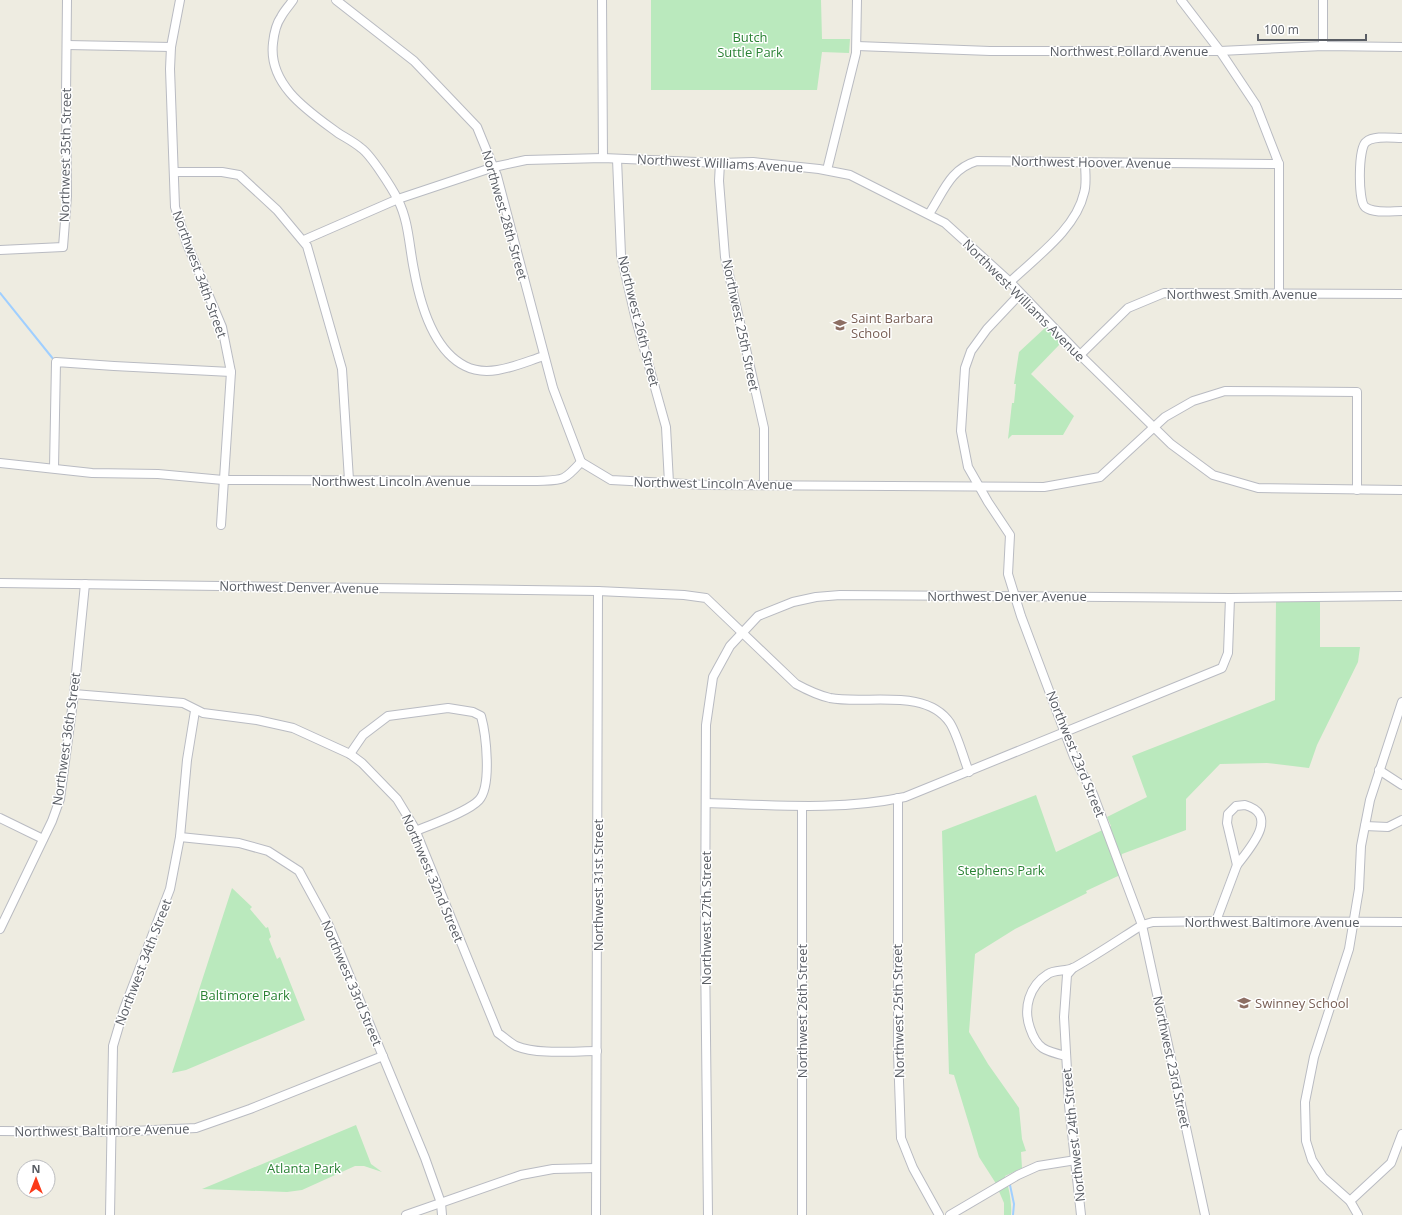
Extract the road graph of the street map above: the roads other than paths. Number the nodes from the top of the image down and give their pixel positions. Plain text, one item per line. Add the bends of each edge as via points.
1 (67, 0) edge
2 (180, 0) edge
3 (294, 0) edge
4 (336, 0) edge
5 (602, 0) edge
6 (857, 0) edge
7 (1181, 0) edge
8 (1323, 0) edge
9 (67, 45) junction
10 (857, 46) junction
11 (1323, 46) junction
12 (171, 47) junction
13 (1402, 47) edge
14 (1220, 51) junction
15 (1402, 138) edge
16 (603, 158) junction
17 (617, 159) junction
18 (1085, 162) junction
19 (720, 164) junction
20 (1279, 164) junction
21 (494, 167) junction
22 (827, 170) junction
23 (174, 172) junction
24 (398, 199) junction
25 (1402, 211) edge
26 (929, 214) junction
27 (304, 240) junction
28 (0, 250) edge
29 (1010, 282) junction
30 (1279, 292) junction
31 (1020, 294) junction
32 (1402, 294) edge
33 (1080, 354) junction
34 (544, 356) junction
35 (231, 372) junction
36 (1154, 428) junction
37 (581, 462) junction
38 (0, 463) edge
39 (54, 468) junction
40 (224, 480) junction
41 (349, 480) junction
42 (669, 483) junction
43 (764, 485) junction
44 (979, 487) junction
45 (1357, 490) junction
46 (1402, 490) edge
47 (221, 525) dead end
48 (0, 582) edge
49 (85, 584) junction
50 (598, 592) junction
51 (1015, 596) junction
52 (1402, 596) edge
53 (1230, 598) junction
54 (742, 631) junction
55 (74, 694) junction
56 (1402, 702) edge
57 (195, 711) junction
58 (1065, 732) junction
59 (350, 754) junction
60 (1380, 770) junction
61 (969, 772) junction
62 (1402, 785) edge
63 (898, 798) junction
64 (706, 803) junction
65 (802, 806) junction
66 (0, 818) edge
67 (1402, 820) edge
68 (1365, 826) junction
69 (416, 831) junction
70 (180, 837) junction
71 (43, 839) junction
72 (1237, 865) junction
73 (1216, 921) junction
74 (1354, 921) junction
75 (1402, 922) edge
76 (1142, 925) junction
77 (0, 929) edge
78 (1073, 968) junction
79 (597, 1051) junction
80 (383, 1056) junction
81 (1066, 1056) junction
82 (0, 1131) edge
83 (112, 1132) junction
84 (1402, 1134) edge
85 (1076, 1160) junction
86 (596, 1168) junction
87 (1350, 1201) junction
88 (441, 1203) junction
89 (110, 1215) edge
90 (406, 1215) edge
91 (442, 1215) edge
92 (596, 1215) edge
93 (708, 1215) edge
94 (802, 1215) edge
95 (939, 1215) edge
96 (950, 1215) edge
97 (1081, 1215) edge
98 (1204, 1215) edge
99 (1358, 1215) edge

1 - 9 street, Northwest 35th Street
2 - 12 street, Northwest 34th Street
3 - 24 street via 280,18 274,34 271,56 285,88 338,133 362,149
4 - 21 street, Northwest 28th Street via 414,61 477,127
5 - 16 street
6 - 10 street
7 - 14 street
8 - 11 street
9 - 12 street
9 - 28 street, Northwest 35th Street via 68,196 63,248
10 - 14 street, Northwest Pollard Avenue via 990,51
10 - 22 street
11 - 13 street, Northwest Pollard Avenue
11 - 14 street, Northwest Pollard Avenue
12 - 23 street, Northwest 34th Street
14 - 20 street via 1256,105
15 - 25 street via 1373,138 1367,141 1361,152 1360,175 1362,203 1366,208
16 - 17 street, Northwest Williams Avenue
16 - 21 street, Northwest Williams Avenue via 526,160
17 - 19 street, Northwest Williams Avenue
17 - 42 street, Northwest 26th Street via 621,255 666,427
18 - 20 street, Northwest Hoover Avenue
18 - 26 street, Northwest Hoover Avenue via 978,161 965,165 955,172
18 - 29 street via 1085,191 1082,204 1071,224
19 - 22 street, Northwest Williams Avenue via 752,162
19 - 43 street, Northwest 25th Street via 719,181 726,257 764,428
20 - 30 street
21 - 24 street, Northwest Williams Avenue
21 - 34 street, Northwest 28th Street
22 - 26 street, Northwest Williams Avenue via 850,175
23 - 27 street via 222,172 239,175 277,210
23 - 35 street, Northwest 34th Street via 175,207 187,244 222,328
24 - 27 street, Northwest Williams Avenue
24 - 34 street via 406,218 414,272 431,329 446,351 465,366 479,370 500,370
26 - 29 street, Northwest Williams Avenue via 945,223
27 - 41 street via 342,369
29 - 31 street, Northwest Williams Avenue
30 - 32 street, Northwest Smith Avenue
30 - 33 street, Northwest Smith Avenue via 1164,293 1128,308
31 - 33 street, Northwest Williams Avenue
31 - 44 street, Northwest 23rd Street via 987,329 971,351 965,368 961,431 968,467
33 - 36 street, Northwest Williams Avenue
34 - 37 street, Northwest 28th Street via 553,388
35 - 39 street via 56,362
35 - 40 street, Northwest 34th Street
36 - 44 street, Northwest Lincoln Avenue via 1100,477 1044,487
36 - 45 street via 1171,444 1214,475 1258,488
36 - 45 street via 1165,417 1193,401 1225,391 1357,392
37 - 41 street, Northwest Lincoln Avenue via 562,480
37 - 42 street, Northwest Lincoln Avenue via 611,480
38 - 39 street, Northwest Lincoln Avenue
39 - 40 street, Northwest Lincoln Avenue via 92,473 158,474
40 - 41 street, Northwest Lincoln Avenue
40 - 47 street, Northwest 34th Street
42 - 43 street, Northwest Lincoln Avenue
43 - 44 street, Northwest Lincoln Avenue
44 - 51 street, Northwest 23rd Street via 1010,535 1008,574
45 - 46 street
48 - 49 street, Northwest Denver Avenue
49 - 50 street, Northwest Denver Avenue
49 - 55 street, Northwest 36th Street
50 - 54 street via 706,598
50 - 79 street, Northwest 31st Street
51 - 53 street, Northwest Denver Avenue
51 - 54 street, Northwest Denver Avenue via 816,597 793,602 758,616
51 - 58 street, Northwest 23rd Street
52 - 53 street, Northwest Denver Avenue
53 - 58 street via 1228,653 1222,668
54 - 61 street via 796,684 812,693 831,698 914,701 929,705 940,712 950,724
54 - 64 street, Northwest 27th Street via 730,646 713,677 706,725
55 - 57 street, Northwest 32nd Street via 183,703
55 - 71 street, Northwest 36th Street via 60,799
56 - 60 street
57 - 59 street, Northwest 32nd Street via 293,728
57 - 70 street, Northwest 34th Street via 187,760
58 - 61 street
58 - 76 street, Northwest 23rd Street via 1074,757 1093,794
59 - 69 street, Northwest 32nd Street via 397,799
59 - 69 street via 363,735 388,716 448,708 473,712 481,716 488,762 480,799 472,806
60 - 62 street
60 - 68 street
61 - 63 street
63 - 65 street via 870,804
63 - 95 street, Northwest 25th Street via 898,1037 901,1138 913,1168
64 - 65 street
64 - 93 street, Northwest 27th Street
65 - 94 street, Northwest 26th Street
66 - 71 street
67 - 68 street via 1388,827
68 - 74 street
69 - 79 street, Northwest 32nd Street via 498,1033 526,1049
70 - 80 street, Northwest 33rd Street via 240,843 268,851 299,871 329,926
70 - 83 street, Northwest 34th Street via 170,889 115,1035 111,1074
71 - 77 street, Northwest 36th Street
72 - 72 street via 1261,829 1263,820 1254,808 1245,805 1236,806 1228,814 1227,823
72 - 73 street
73 - 74 street, Northwest Baltimore Avenue
73 - 76 street, Northwest Baltimore Avenue via 1153,922
74 - 75 street, Northwest Baltimore Avenue
74 - 87 street via 1349,949 1314,1057 1305,1102 1306,1141 1312,1160 1323,1177
76 - 78 street, Northwest 24th Street
76 - 98 street, Northwest 23rd Street
78 - 81 street, Northwest 24th Street via 1067,975 1065,987
78 - 81 street, Northwest 24th Street via 1049,974 1035,986 1028,999 1027,1009 1032,1035 1040,1047 1048,1052
79 - 86 street, Northwest 31st Street
80 - 83 street, Northwest Baltimore Avenue via 196,1128
80 - 88 street, Northwest 33rd Street
81 - 85 street, Northwest 24th Street
82 - 83 street, Northwest Baltimore Avenue
83 - 89 street, Northwest 34th Street
84 - 87 street via 1391,1163
85 - 96 street via 1038,1166
85 - 97 street, Northwest 24th Street
86 - 88 street via 552,1169 521,1175
86 - 92 street, Northwest 31st Street
87 - 99 street
88 - 90 street
88 - 91 street, Northwest 33rd Street

